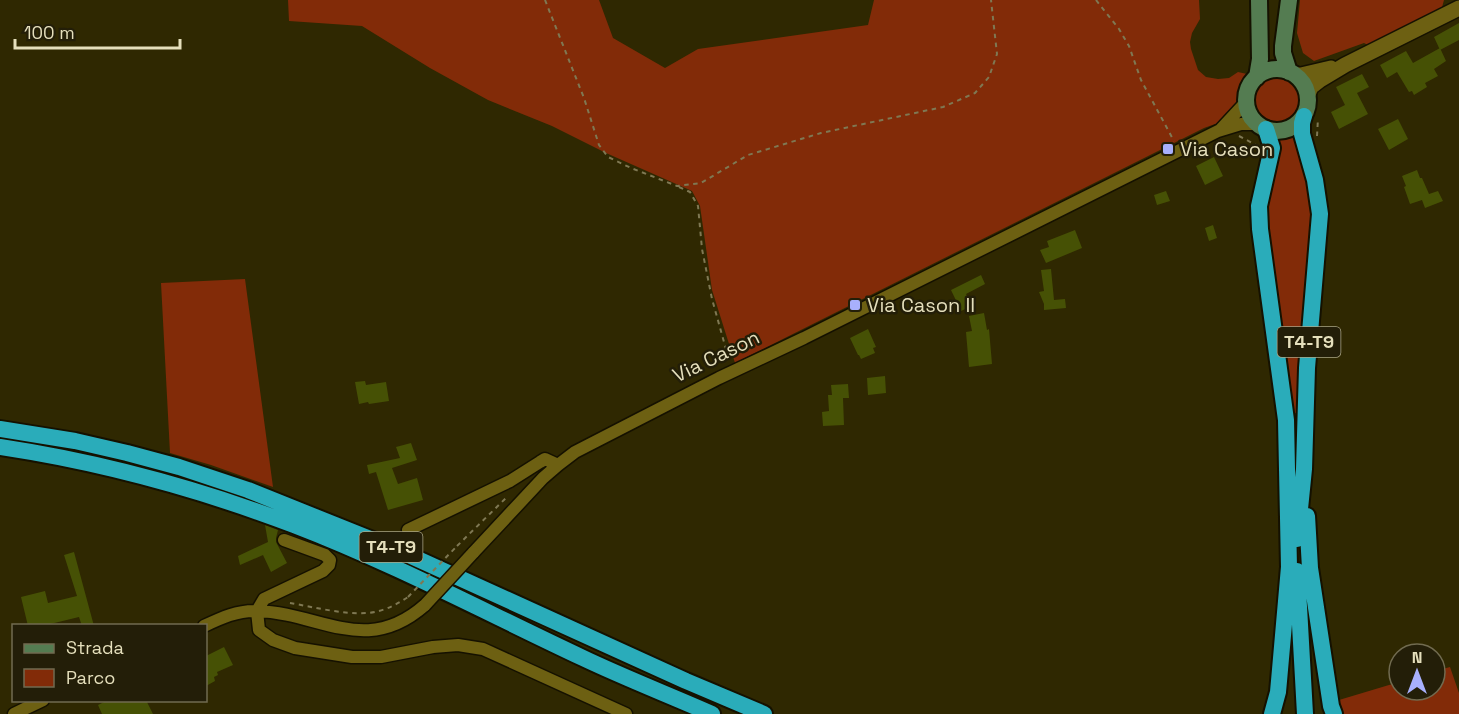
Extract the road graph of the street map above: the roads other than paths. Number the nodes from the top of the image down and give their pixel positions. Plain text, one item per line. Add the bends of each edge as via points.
1 (1259, 0) edge
2 (1289, 0) edge
3 (1459, 8) edge
4 (1345, 65) junction
5 (1292, 74) junction
6 (1257, 78) junction
7 (1308, 94) junction
8 (1247, 101) junction
9 (1311, 116) junction
10 (1262, 127) junction
11 (1218, 131) junction
12 (0, 429) edge
13 (0, 447) edge
14 (558, 465) junction
15 (1304, 469) junction
16 (1287, 484) junction
17 (408, 530) dead end
18 (284, 540) dead end
19 (1296, 546) junction
20 (257, 611) junction
21 (207, 625) edge
22 (39, 702) edge
23 (14, 714) edge
24 (626, 714) edge
25 (712, 714) edge
26 (764, 714) edge
27 (1272, 714) edge
28 (1303, 714) edge
29 (1334, 714) edge

1 - 6 main road
2 - 5 main road via 1283,53
3 - 4 street
4 - 5 street
4 - 7 street via 1311,87
5 - 6 main road via 1272,70
5 - 7 main road
6 - 8 main road via 1251,84
7 - 9 main road
8 - 10 main road via 1250,114
8 - 11 street, Via Cason
9 - 10 main road via 1288,130
9 - 15 highway, T4-T9 via 1302,123 1302,134 1320,214 1307,368
10 - 11 street, Via Cason via 1241,124
10 - 16 highway, T4-T9 via 1272,148 1259,206 1260,229 1286,420
11 - 14 street, Via Cason via 601,437
12 - 26 highway, T4-T9 via 127,453 248,490 400,551
13 - 25 highway, T4-T9 via 177,485 295,525
14 - 17 street via 545,459 510,481
14 - 20 street, Via Cason, bridge via 413,615 377,629 358,630
15 - 19 highway, T4-T9
15 - 29 highway, T4-T9 via 1311,568
16 - 19 highway, T4-T9
16 - 27 highway, T4-T9 via 1289,567 1278,692
18 - 20 street via 325,555 329,566 264,599
19 - 28 highway, T4-T9
20 - 21 street, Via Cason via 229,615
20 - 24 street via 259,630 296,648 352,657 381,657 433,646 483,649
22 - 23 street

